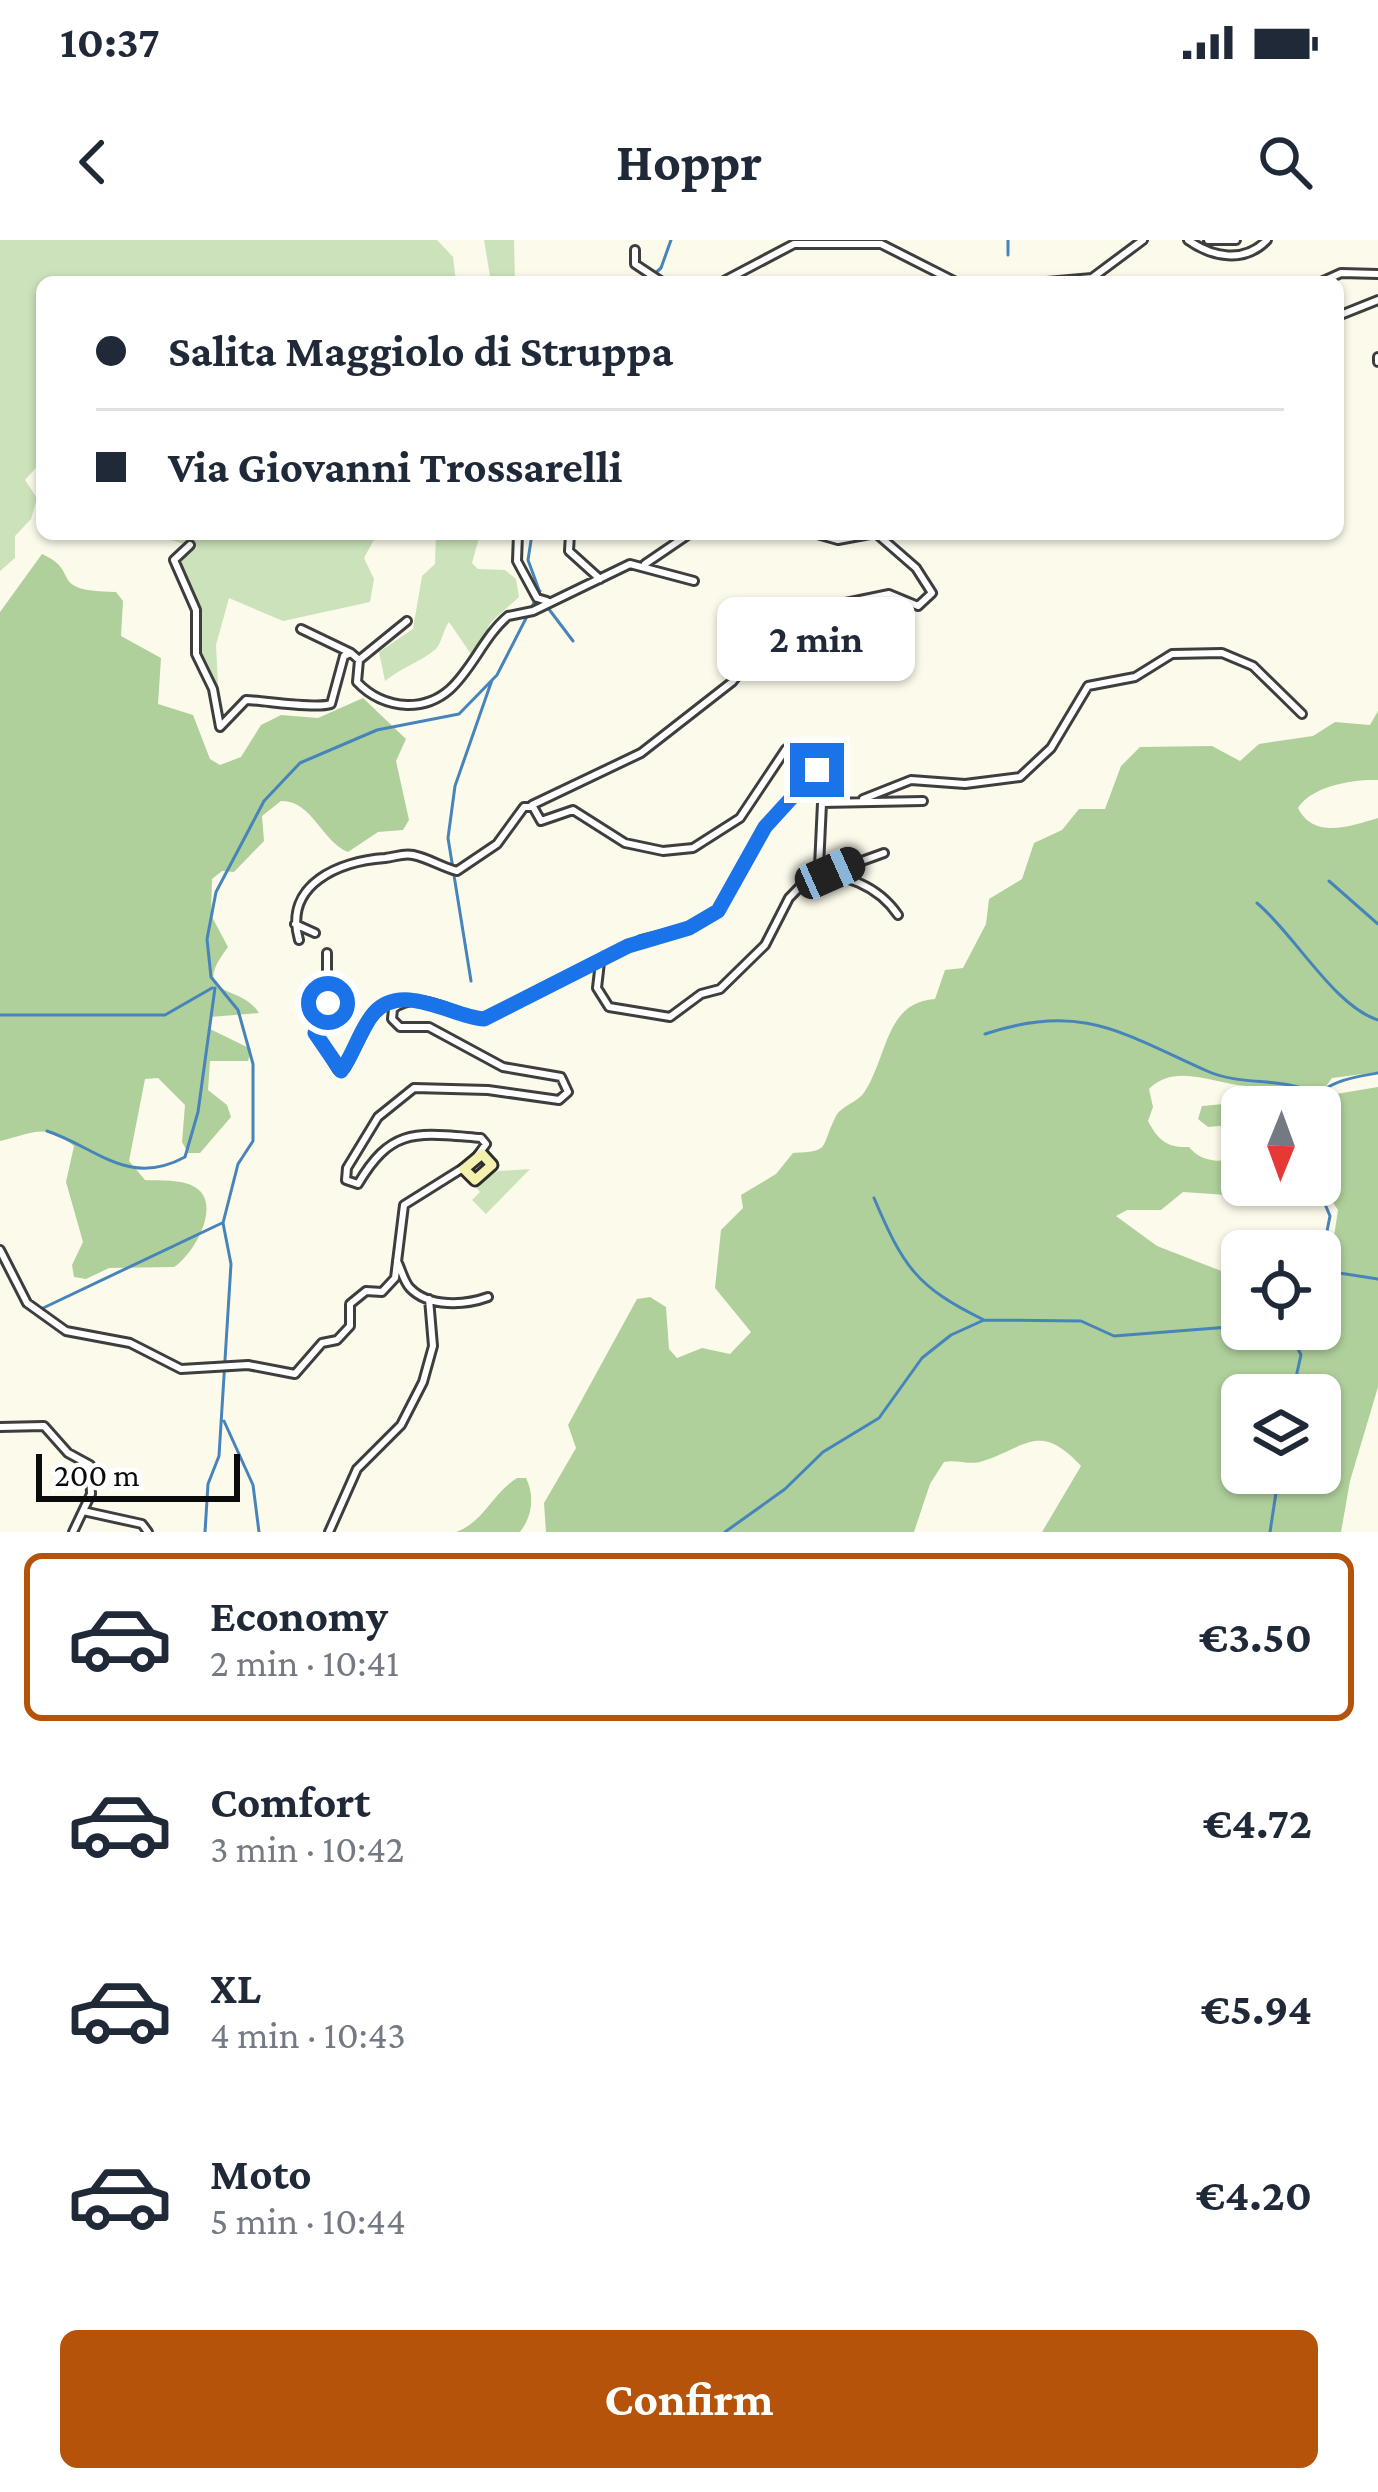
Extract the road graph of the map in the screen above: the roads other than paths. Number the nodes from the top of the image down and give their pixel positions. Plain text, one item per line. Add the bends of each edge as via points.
1 (1143, 240) edge
2 (1188, 240) edge
3 (1208, 240) edge
4 (1236, 240) edge
5 (1267, 240) edge
6 (635, 250) dead end
7 (1370, 274) edge
8 (652, 276) edge
9 (732, 276) edge
10 (945, 276) edge
11 (1096, 276) edge
12 (1332, 276) edge
13 (1378, 300) edge
14 (1344, 314) edge
15 (518, 540) edge
16 (570, 540) edge
17 (680, 540) edge
18 (885, 540) edge
19 (190, 544) dead end
20 (644, 565) junction
21 (600, 579) junction
22 (694, 581) dead end
23 (538, 603) junction
24 (407, 621) dead end
25 (301, 629) dead end
26 (351, 653) junction
27 (359, 660) junction
28 (1302, 714) dead end
29 (863, 799) junction
30 (923, 801) dead end
31 (532, 807) junction
32 (884, 853) dead end
33 (830, 873) junction
34 (809, 877) junction
35 (898, 915) dead end
36 (295, 924) junction
37 (314, 933) dead end
38 (299, 940) dead end
39 (327, 953) dead end
40 (600, 960) junction
41 (398, 1003) junction
42 (0, 1250) edge
43 (397, 1261) junction
44 (488, 1297) dead end
45 (429, 1299) junction
46 (0, 1427) edge
47 (83, 1511) junction
48 (73, 1532) edge
49 (148, 1532) edge
50 (329, 1532) edge

1 - 11 street
2 - 5 street via 1221,256
3 - 4 street
6 - 8 street via 638,267
7 - 12 street
9 - 10 street via 788,244 828,244 894,248
13 - 14 street
15 - 23 street via 517,561
16 - 21 street via 569,551
17 - 20 street
18 - 31 street via 930,584 927,602 889,594 807,611 641,753
19 - 26 street via 174,560 196,610 196,654 220,727 246,700 331,704
20 - 21 street
20 - 22 street
21 - 23 street
23 - 27 street via 496,626 476,661 431,701 374,697 357,682
24 - 27 street
25 - 26 street
26 - 27 street
28 - 29 street via 1246,662 1222,653 1172,654 1135,677 1088,686 1048,753 1015,779 911,780
29 - 30 street
29 - 34 street via 821,804 824,844
31 - 36 street via 457,871 408,854 364,858 319,876
31 - 40 street via 544,822 577,810 625,843 692,848 740,818 783,752 807,748 817,757 817,770 765,827 718,911
32 - 33 street
33 - 34 street
33 - 35 street via 872,891
34 - 40 street via 765,945 721,989 670,1017 608,1006 597,988
36 - 37 street
36 - 38 street
39 - 41 street via 328,1003 315,1033 334,1066 343,1070 376,1010
40 - 41 street via 484,1019 435,1003
41 - 43 street via 396,1025 436,1030 503,1067 560,1077 568,1092 559,1100 488,1090 403,1093 369,1131 347,1182 358,1184 375,1154 399,1140 473,1137 483,1148 404,1205
42 - 43 street via 36,1313 65,1330 130,1343 181,1369 248,1365 290,1375 350,1326 347,1310 358,1297 392,1284
43 - 45 street via 408,1287
44 - 45 street
45 - 50 street via 433,1346 423,1382 400,1425 357,1469
46 - 47 street via 44,1426 90,1465
47 - 48 street
47 - 49 street

